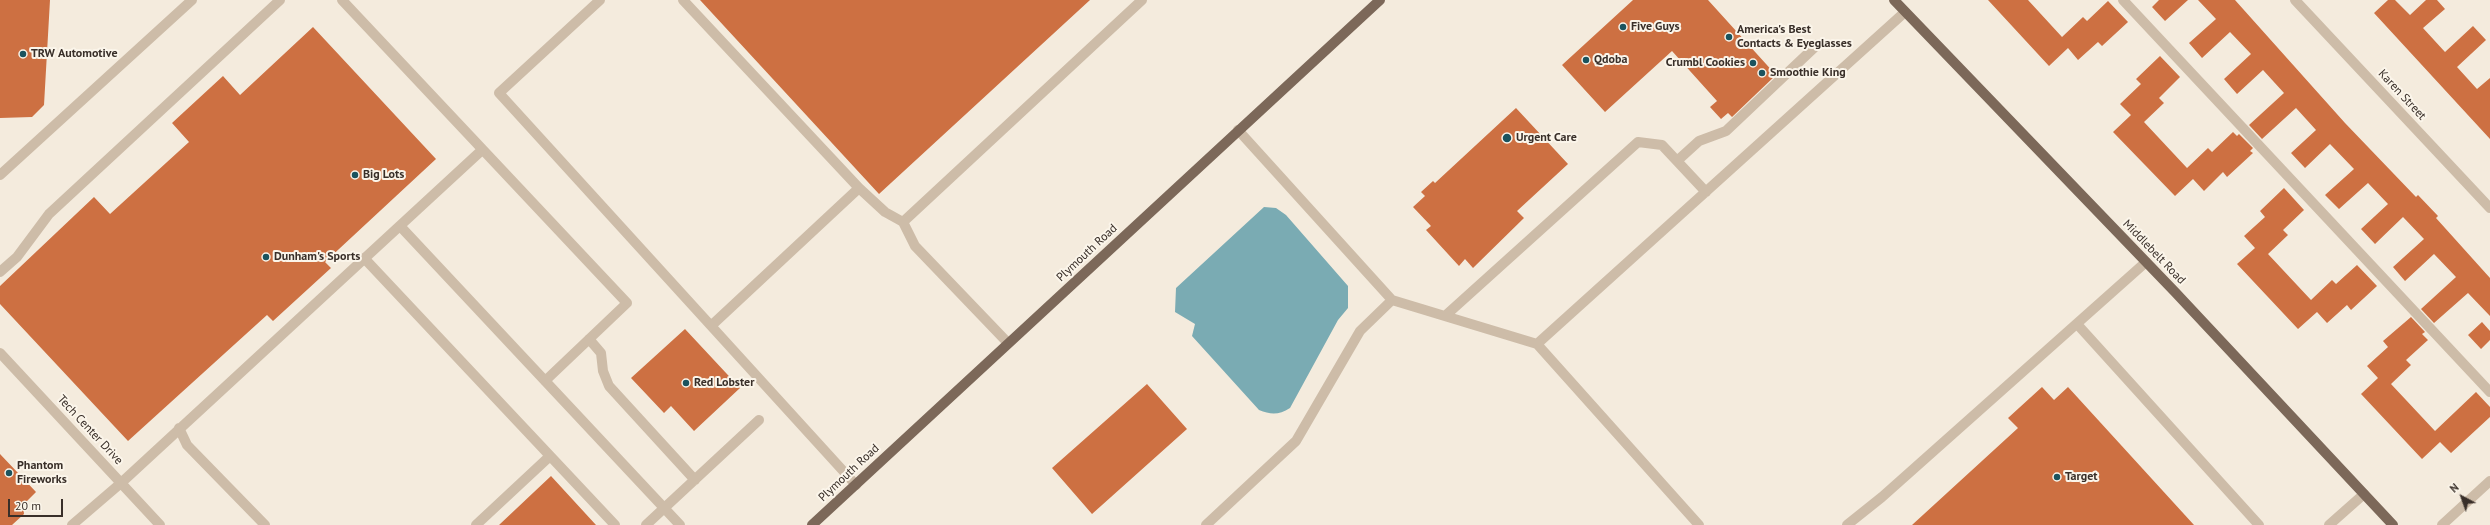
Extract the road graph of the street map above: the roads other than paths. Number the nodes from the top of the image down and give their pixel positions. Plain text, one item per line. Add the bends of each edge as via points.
1 (192, 0) edge
2 (280, 0) edge
3 (342, 0) edge
4 (600, 0) edge
5 (683, 0) edge
6 (1142, 0) edge
7 (1380, 0) edge
8 (2123, 0) edge
9 (2294, 0) edge
10 (1898, 1) edge
11 (1905, 12) junction
12 (1818, 44) dead end
13 (1238, 130) junction
14 (482, 150) junction
15 (1677, 161) junction
16 (0, 175) edge
17 (859, 188) junction
18 (1706, 192) junction
19 (2490, 208) edge
20 (903, 222) junction
21 (400, 226) junction
22 (364, 258) junction
23 (2146, 262) junction
24 (0, 272) edge
25 (1392, 300) junction
26 (1445, 316) junction
27 (2077, 324) junction
28 (712, 325) junction
29 (589, 339) junction
30 (1008, 344) junction
31 (1537, 344) junction
32 (0, 353) edge
33 (545, 381) junction
34 (2490, 392) edge
35 (759, 420) dead end
36 (179, 428) junction
37 (550, 456) junction
38 (694, 480) junction
39 (2490, 481) edge
40 (121, 483) junction
41 (856, 485) junction
42 (2364, 494) junction
43 (664, 508) junction
44 (75, 524) edge
45 (160, 525) edge
46 (264, 525) edge
47 (476, 525) edge
48 (615, 525) edge
49 (646, 525) edge
50 (680, 525) edge
51 (812, 525) edge
52 (1206, 525) edge
53 (1699, 525) edge
54 (1847, 525) edge
55 (2259, 525) edge
56 (2329, 525) edge
57 (2393, 525) edge
58 (2442, 525) edge

1 - 16 street
2 - 24 street via 49,214 17,257
3 - 14 street
4 - 28 street via 498,93
5 - 17 street
6 - 20 street
7 - 13 main road, Plymouth Road
8 - 34 street
9 - 19 street, Karen Street
10 - 11 main road, Middlebelt Road
11 - 18 street
11 - 23 main road, Middlebelt Road
12 - 15 street via 1726,131 1698,141
13 - 25 street
13 - 30 main road, Plymouth Road
14 - 21 street
14 - 29 street via 627,303
15 - 18 street
15 - 26 street via 1662,145 1638,142
17 - 20 street via 884,212
17 - 28 street
18 - 31 street
20 - 30 street via 915,246
21 - 22 street
21 - 33 street
22 - 36 street
22 - 37 street
23 - 27 street
23 - 42 main road, Middlebelt Road
25 - 26 street
25 - 52 street via 1360,331 1296,441
26 - 31 street
27 - 54 street
27 - 55 street
28 - 41 street
29 - 33 street
29 - 38 street via 601,354 603,371 609,386
30 - 41 main road, Plymouth Road
31 - 53 street
32 - 40 street, Tech Center Drive
33 - 43 street
35 - 38 street
36 - 40 street
36 - 46 street via 187,445
37 - 47 street
37 - 48 street
38 - 43 street
39 - 58 street
40 - 44 street
40 - 45 street, Tech Center Drive
41 - 51 main road, Plymouth Road
42 - 56 street
42 - 57 main road, Middlebelt Road
43 - 49 street
43 - 50 street

